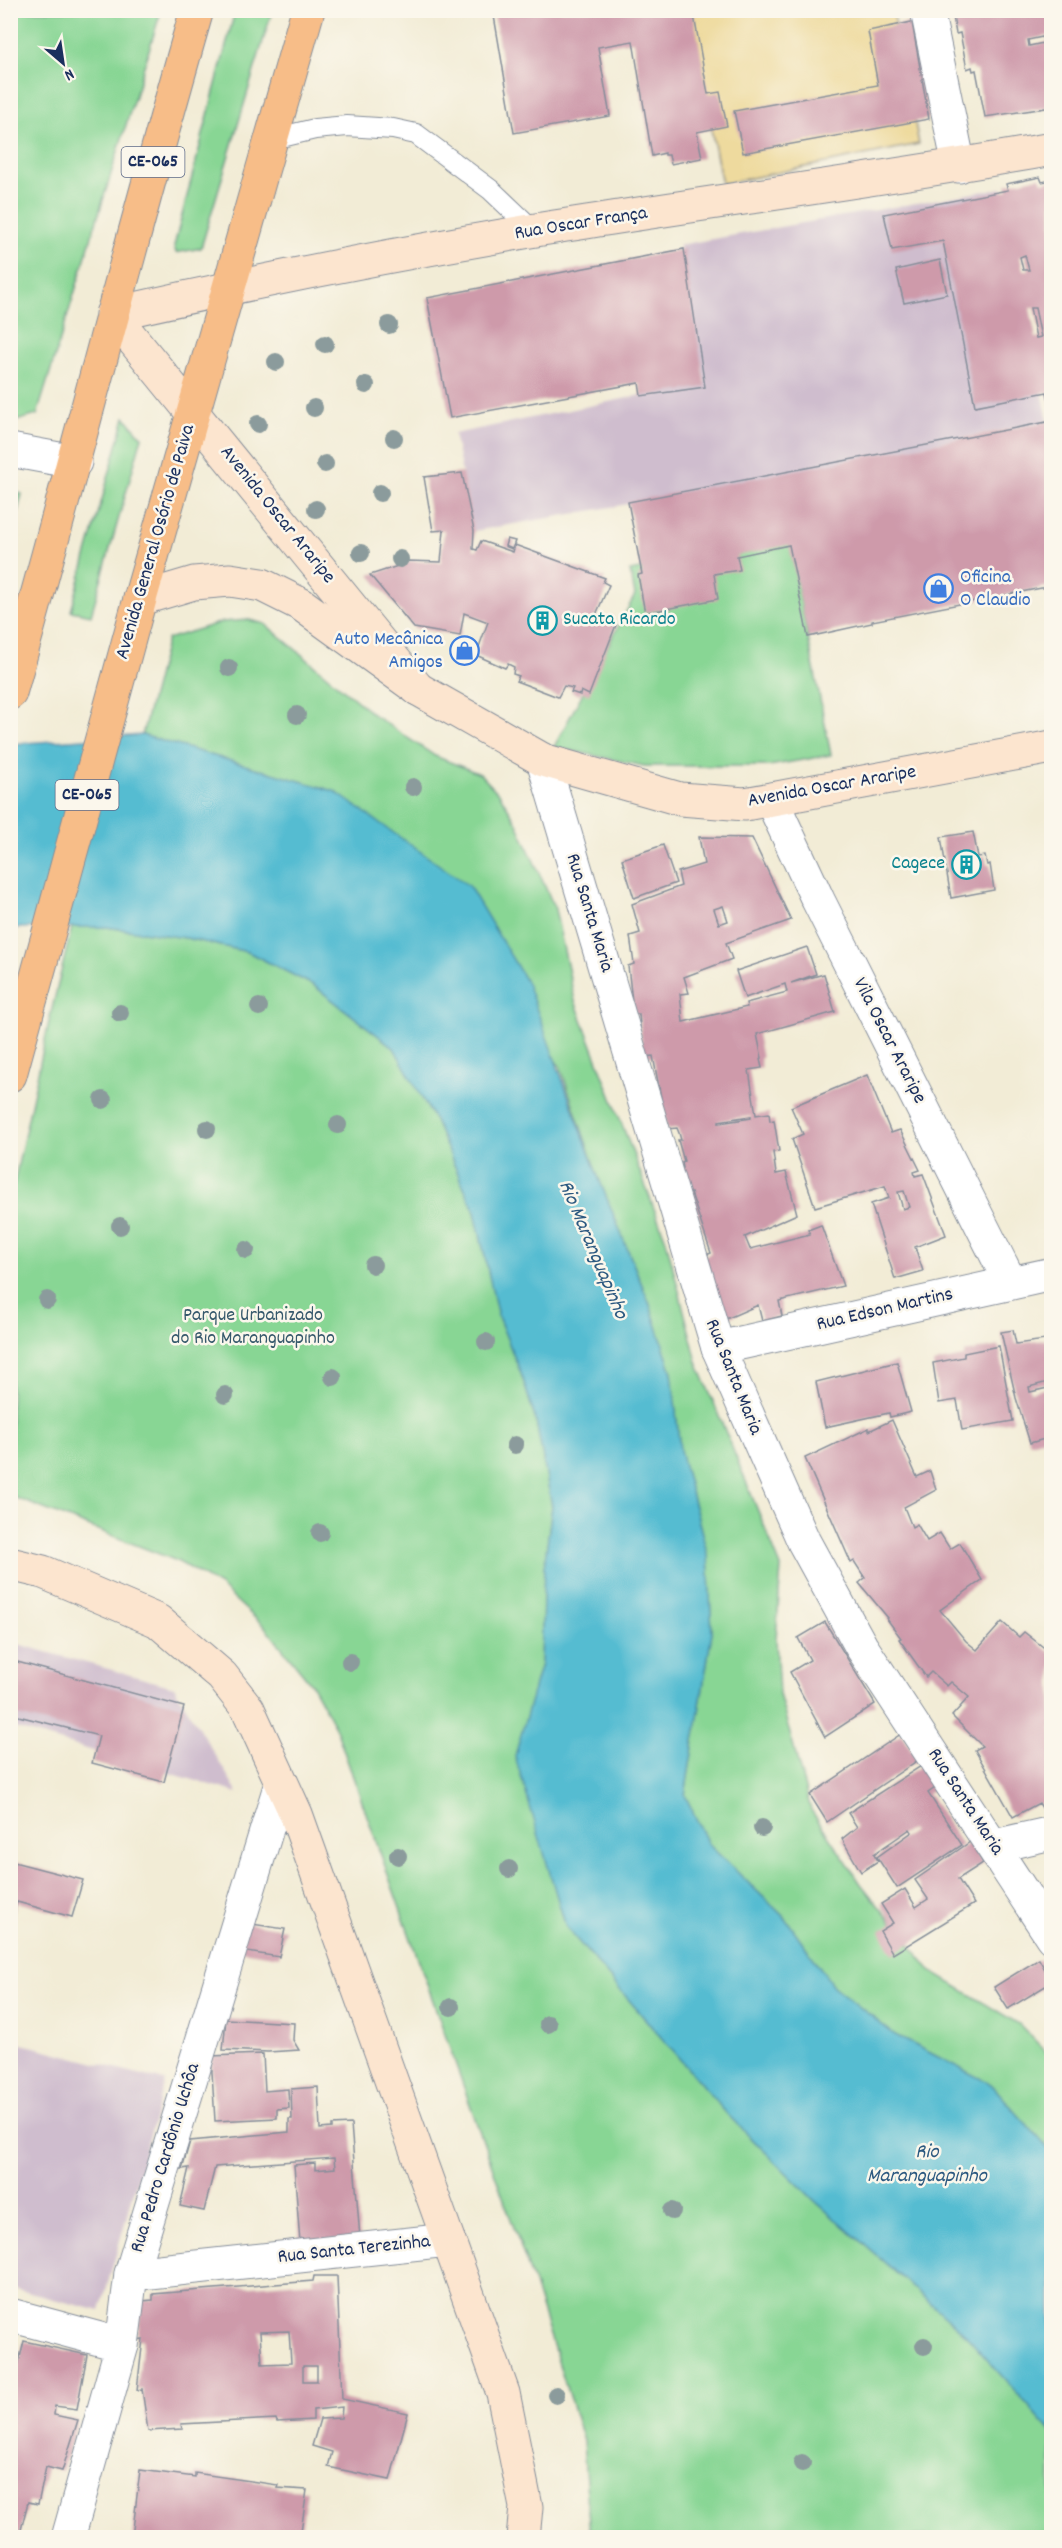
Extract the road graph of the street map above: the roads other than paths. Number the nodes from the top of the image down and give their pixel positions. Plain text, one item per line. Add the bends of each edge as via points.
1 (197, 10) edge
2 (308, 10) edge
3 (927, 10) edge
4 (273, 139) junction
5 (1052, 149) edge
6 (959, 166) junction
7 (534, 231) junction
8 (230, 287) junction
9 (112, 314) junction
10 (193, 412) junction
11 (10, 450) edge
12 (75, 462) junction
13 (140, 599) junction
14 (418, 688) junction
15 (10, 693) edge
16 (1052, 747) edge
17 (543, 760) junction
18 (771, 799) junction
19 (10, 1075) edge
20 (1052, 1274) edge
21 (1010, 1282) junction
22 (718, 1348) junction
23 (10, 1564) edge
24 (281, 1783) junction
25 (1052, 1833) edge
26 (994, 1846) junction
27 (1052, 1937) edge
28 (448, 2240) junction
29 (131, 2274) junction
30 (10, 2315) edge
31 (122, 2344) junction
32 (68, 2538) edge
33 (523, 2538) edge

1 - 9 main road, CE-065
2 - 4 main road, Avenida General Osório de Paiva / CE-065
3 - 6 street
4 - 7 lane via 347,126 417,134 491,190
4 - 8 main road, Avenida General Osório de Paiva / CE-065
5 - 6 street, Rua Oscar França
6 - 7 street, Rua Oscar França
7 - 8 street, Rua Oscar França
8 - 9 street, Rua Oscar França
8 - 10 main road, Avenida General Osório de Paiva / CE-065
9 - 10 street, Avenida Oscar Araripe
9 - 12 main road, CE-065
10 - 13 main road, Avenida General Osório de Paiva / CE-065
10 - 14 street, Avenida Oscar Araripe
11 - 12 street
12 - 15 main road, CE-065
13 - 14 street, Avenida Oscar Araripe via 194,583 230,580 262,585 302,605
13 - 19 main road, Avenida General Osório de Paiva / CE-065
14 - 17 street, Avenida Oscar Araripe
16 - 18 street, Avenida Oscar Araripe
17 - 18 street, Avenida Oscar Araripe via 680,799 745,804
17 - 22 street, Rua Santa Maria
18 - 21 street, Vila Oscar Araripe
20 - 21 street, Rua Edson Martins
21 - 22 street, Rua Edson Martins
22 - 26 street, Rua Santa Maria via 804,1542 861,1646
23 - 24 street via 43,1572 158,1621 222,1676 248,1709
24 - 28 street via 296,1814
24 - 29 street, Rua Pedro Cardônio Uchôa
25 - 26 street
26 - 27 street, Rua Santa Maria
28 - 29 street, Rua Santa Terezinha
28 - 33 street, Rua Santa Terezinha via 503,2393 526,2507
29 - 31 street, Rua Pedro Cardônio Uchôa
30 - 31 street
31 - 32 street, Rua Pedro Cardônio Uchôa

